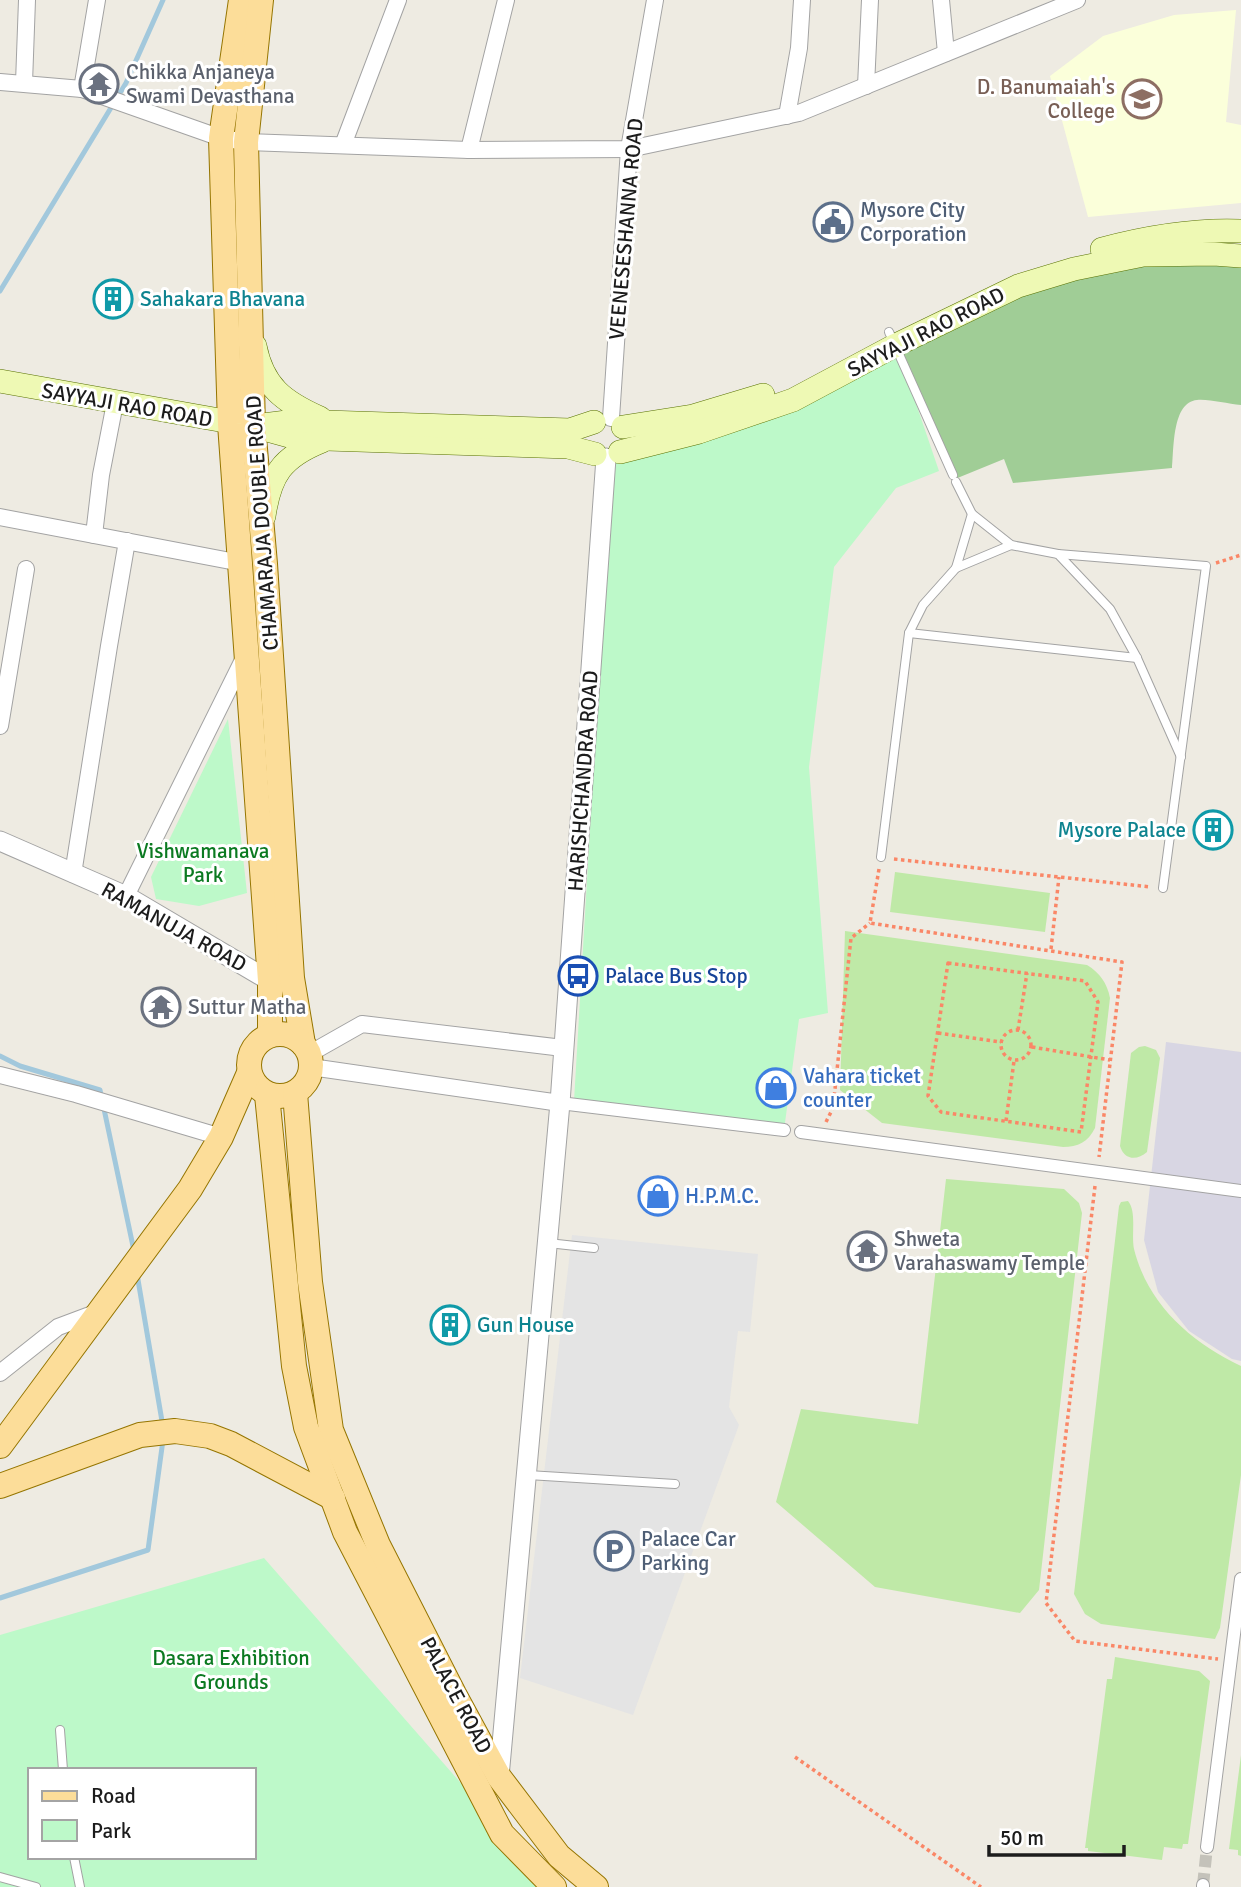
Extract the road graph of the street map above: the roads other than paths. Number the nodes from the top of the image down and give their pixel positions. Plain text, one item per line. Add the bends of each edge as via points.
1 (27, 0) edge
2 (97, 0) edge
3 (241, 0) edge
4 (261, 0) edge
5 (398, 0) edge
6 (506, 0) edge
7 (655, 0) edge
8 (802, 0) edge
9 (870, 0) edge
10 (941, 0) edge
11 (1077, 0) edge
12 (946, 53) junction
13 (0, 82) edge
14 (24, 83) junction
15 (866, 86) junction
16 (82, 89) junction
17 (787, 116) junction
18 (221, 138) junction
19 (246, 142) junction
20 (343, 145) junction
21 (629, 149) junction
22 (469, 150) junction
23 (1241, 231) edge
24 (1241, 256) edge
25 (250, 319) junction
26 (892, 339) junction
27 (0, 381) edge
28 (116, 403) junction
29 (609, 422) junction
30 (242, 425) junction
31 (328, 430) junction
32 (607, 455) junction
33 (972, 514) junction
34 (0, 516) edge
35 (262, 531) junction
36 (94, 535) junction
37 (127, 541) junction
38 (1011, 545) junction
39 (1058, 554) junction
40 (241, 562) junction
41 (956, 568) junction
42 (26, 569) dead end
43 (909, 633) junction
44 (248, 651) junction
45 (1137, 658) junction
46 (0, 726) edge
47 (1181, 757) junction
48 (0, 841) edge
49 (880, 857) road end
50 (73, 874) junction
51 (1163, 888) road end
52 (127, 896) junction
53 (270, 981) junction
54 (270, 1035) junction
55 (563, 1048) junction
56 (308, 1055) junction
57 (249, 1073) junction
58 (0, 1075) edge
59 (295, 1093) junction
60 (267, 1095) junction
61 (560, 1103) junction
62 (784, 1130) dead end
63 (801, 1132) dead end
64 (221, 1136) junction
65 (1241, 1191) edge
66 (547, 1243) junction
67 (594, 1248) dead end
68 (97, 1311) junction
69 (0, 1373) edge
70 (0, 1446) edge
71 (526, 1475) junction
72 (675, 1484) dead end
73 (1, 1485) edge
74 (333, 1498) junction
75 (1241, 1579) edge
76 (60, 1730) dead end
77 (63, 1768) edge
78 (499, 1777) junction
79 (1207, 1847) tunnel mouth
80 (74, 1859) edge
81 (0, 1877) edge
82 (36, 1887) edge
83 (80, 1887) edge
84 (554, 1887) edge
85 (596, 1887) edge

1 - 14 street
2 - 16 street
3 - 18 main road, CHAMARAJA DOUBLE ROAD
4 - 19 main road, CHAMARAJA DOUBLE ROAD
5 - 20 street
6 - 22 street
7 - 21 street, VEENESESHANNA ROAD
8 - 17 street
9 - 15 street
10 - 12 street
11 - 12 street
12 - 15 street
13 - 14 street
14 - 16 street
15 - 17 street
16 - 18 street
17 - 21 street
18 - 19 street
18 - 30 main road, CHAMARAJA DOUBLE ROAD
19 - 20 street
19 - 25 main road, CHAMARAJA DOUBLE ROAD
20 - 22 street
21 - 22 street
21 - 29 street, VEENESESHANNA ROAD
23 - 26 main road, SAYYAJI RAO ROAD via 1141,238 1071,257 1010,276
24 - 26 main road, SAYYAJI RAO ROAD via 1143,255 1074,269 1017,286
25 - 30 main road, CHAMARAJA DOUBLE ROAD
25 - 31 main road via 265,379
26 - 29 main road, SAYYAJI RAO ROAD via 787,387 693,416
26 - 32 main road, SAYYAJI RAO ROAD via 793,400 699,432
26 - 33 lane
27 - 28 main road, SAYYAJI RAO ROAD
28 - 30 main road, SAYYAJI RAO ROAD
28 - 36 street
29 - 31 main road, SAYYAJI RAO ROAD via 570,430
29 - 32 main road via 626,440
29 - 32 main road via 587,432 586,439
30 - 31 main road, SAYYAJI RAO ROAD via 295,421
30 - 35 main road, CHAMARAJA DOUBLE ROAD
30 - 40 main road
31 - 32 main road, SAYYAJI RAO ROAD via 568,447
31 - 35 main road via 276,473
32 - 55 street, HARISHCHANDRA ROAD
33 - 38 lane
33 - 41 lane
34 - 36 street
35 - 56 main road, CHAMARAJA DOUBLE ROAD via 292,978
36 - 37 street
37 - 40 street
37 - 50 street
38 - 39 lane
38 - 41 lane
39 - 45 lane via 1110,609
39 - 47 lane via 1206,566
40 - 44 main road
41 - 43 lane via 923,605
42 - 46 street
43 - 45 lane
43 - 49 lane
44 - 52 street
44 - 53 main road
45 - 47 lane
47 - 51 lane
48 - 50 street, RAMANUJA ROAD
50 - 52 street, RAMANUJA ROAD
52 - 53 street, RAMANUJA ROAD
53 - 54 main road
54 - 56 main road via 294,1037
54 - 57 main road via 252,1050
55 - 56 street via 362,1024
55 - 61 street, HARISHCHANDRA ROAD
56 - 59 main road via 309,1077
56 - 61 street
57 - 60 main road
57 - 64 main road
58 - 64 street
59 - 60 main road
59 - 78 main road, PALACE ROAD via 310,1282 331,1430 378,1545
60 - 74 main road via 293,1366 306,1427
61 - 62 street
61 - 66 street, HARISHCHANDRA ROAD
63 - 65 street
64 - 68 main road via 190,1189
66 - 67 lane
66 - 71 street, HARISHCHANDRA ROAD
68 - 69 street via 58,1327
68 - 70 main road
71 - 72 lane
71 - 78 street, HARISHCHANDRA ROAD
73 - 74 main road via 140,1435 175,1430 231,1444
74 - 84 main road via 345,1532 502,1833
75 - 79 street
76 - 77 lane
78 - 85 main road, PALACE ROAD via 559,1856
80 - 83 lane
81 - 82 lane

